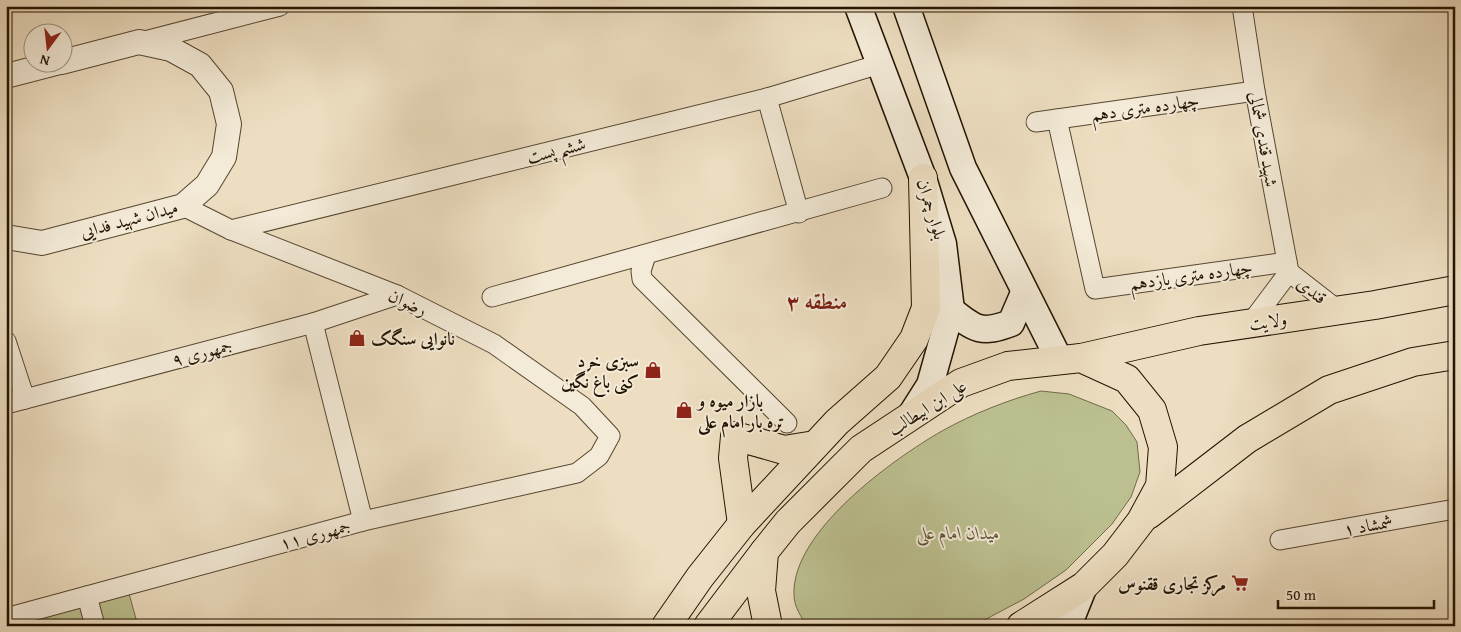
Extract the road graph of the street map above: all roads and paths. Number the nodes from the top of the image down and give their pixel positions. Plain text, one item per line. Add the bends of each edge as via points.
1 (280, 6) edge
2 (858, 6) edge
3 (906, 6) edge
4 (1242, 6) edge
5 (139, 42) junction
6 (72, 59) edge
7 (880, 64) junction
8 (22, 72) edge
9 (6, 76) edge
10 (1255, 91) junction
11 (768, 98) junction
12 (1057, 119) junction
13 (1036, 122) dead end
14 (922, 178) junction
15 (882, 188) dead end
16 (183, 206) junction
17 (799, 213) junction
18 (231, 230) junction
19 (6, 237) edge
20 (646, 255) junction
21 (1288, 267) junction
22 (1455, 290) edge
23 (1024, 293) junction
24 (397, 296) junction
25 (492, 297) dead end
26 (951, 310) junction
27 (1339, 310) junction
28 (313, 323) junction
29 (1250, 324) junction
30 (6, 341) edge
31 (1455, 355) edge
32 (1070, 358) junction
33 (25, 399) junction
34 (6, 404) edge
35 (911, 415) junction
36 (787, 423) dead end
37 (610, 436) joint
38 (815, 445) junction
39 (1455, 509) edge
40 (363, 521) junction
41 (1141, 521) junction
42 (742, 524) junction
43 (1280, 540) dead end
44 (764, 552) junction
45 (1084, 586) junction
46 (87, 596) junction
47 (6, 618) edge
48 (95, 626) edge
49 (666, 626) edge
50 (708, 626) edge
51 (768, 626) edge
52 (1021, 626) edge
53 (1068, 626) edge

1 - 5 street
2 - 7 main road, بلوار چمران
3 - 23 main road via 963,168
4 - 10 street, شهید قندی شمالی
5 - 6 street, میدان شهید فدایی
5 - 16 street, میدان شهید فدایی via 170,49 200,65 221,91 229,124 224,157 206,185
7 - 11 street, ششم پست
7 - 14 main road, بلوار چمران
8 - 9 street, میدان شهید فدایی
10 - 12 street, چهارده متری دهم
10 - 21 street, شهید قندی شمالی
11 - 17 street
11 - 18 street, ششم پست
12 - 13 street, چهارده متری دهم
12 - 21 street, چهارده متری یازدهم via 1095,289
14 - 26 main road, بلوار چمران via 943,244
14 - 38 main road via 926,308 914,339 888,377
15 - 17 street
16 - 18 street, رضوان
16 - 19 street, میدان شهید فدایی via 42,243
17 - 20 street
18 - 24 street, رضوان
20 - 25 street
20 - 36 street via 642,279
21 - 27 street, قندی
21 - 29 street, قندی
22 - 27 main road, ولایت
23 - 26 main road via 1011,323 991,330 969,326
23 - 32 main road
24 - 28 street, جمهوری ۹
24 - 37 street, رضوان via 494,344 582,406
26 - 35 main road, بلوار چمران via 930,385
27 - 29 main road, ولایت
28 - 33 street, جمهوری ۹
28 - 40 street
29 - 32 main road, ولایت
30 - 33 street
31 - 41 main road via 1413,362 1329,390 1247,439
32 - 35 main road, علی ابن ابیطالب via 1008,366 961,383
32 - 41 main road via 1127,380 1152,410 1164,447 1160,486
33 - 34 street, جمهوری ۹
35 - 44 main road, علی ابن ابیطالب via 862,449 788,522
37 - 40 street, جمهوری ۱۱ via 599,456 577,473
38 - 42 main road
38 - 42 main road via 784,450 734,436 733,458
39 - 43 street, شمشاد ۱
40 - 46 street, جمهوری ۱۱
41 - 45 main road via 1115,555
42 - 49 main road
44 - 50 main road, علی ابن ابیطالب
44 - 51 main road via 761,591
45 - 52 main road
45 - 53 main road
46 - 47 street, جمهوری ۱۱
46 - 48 street

